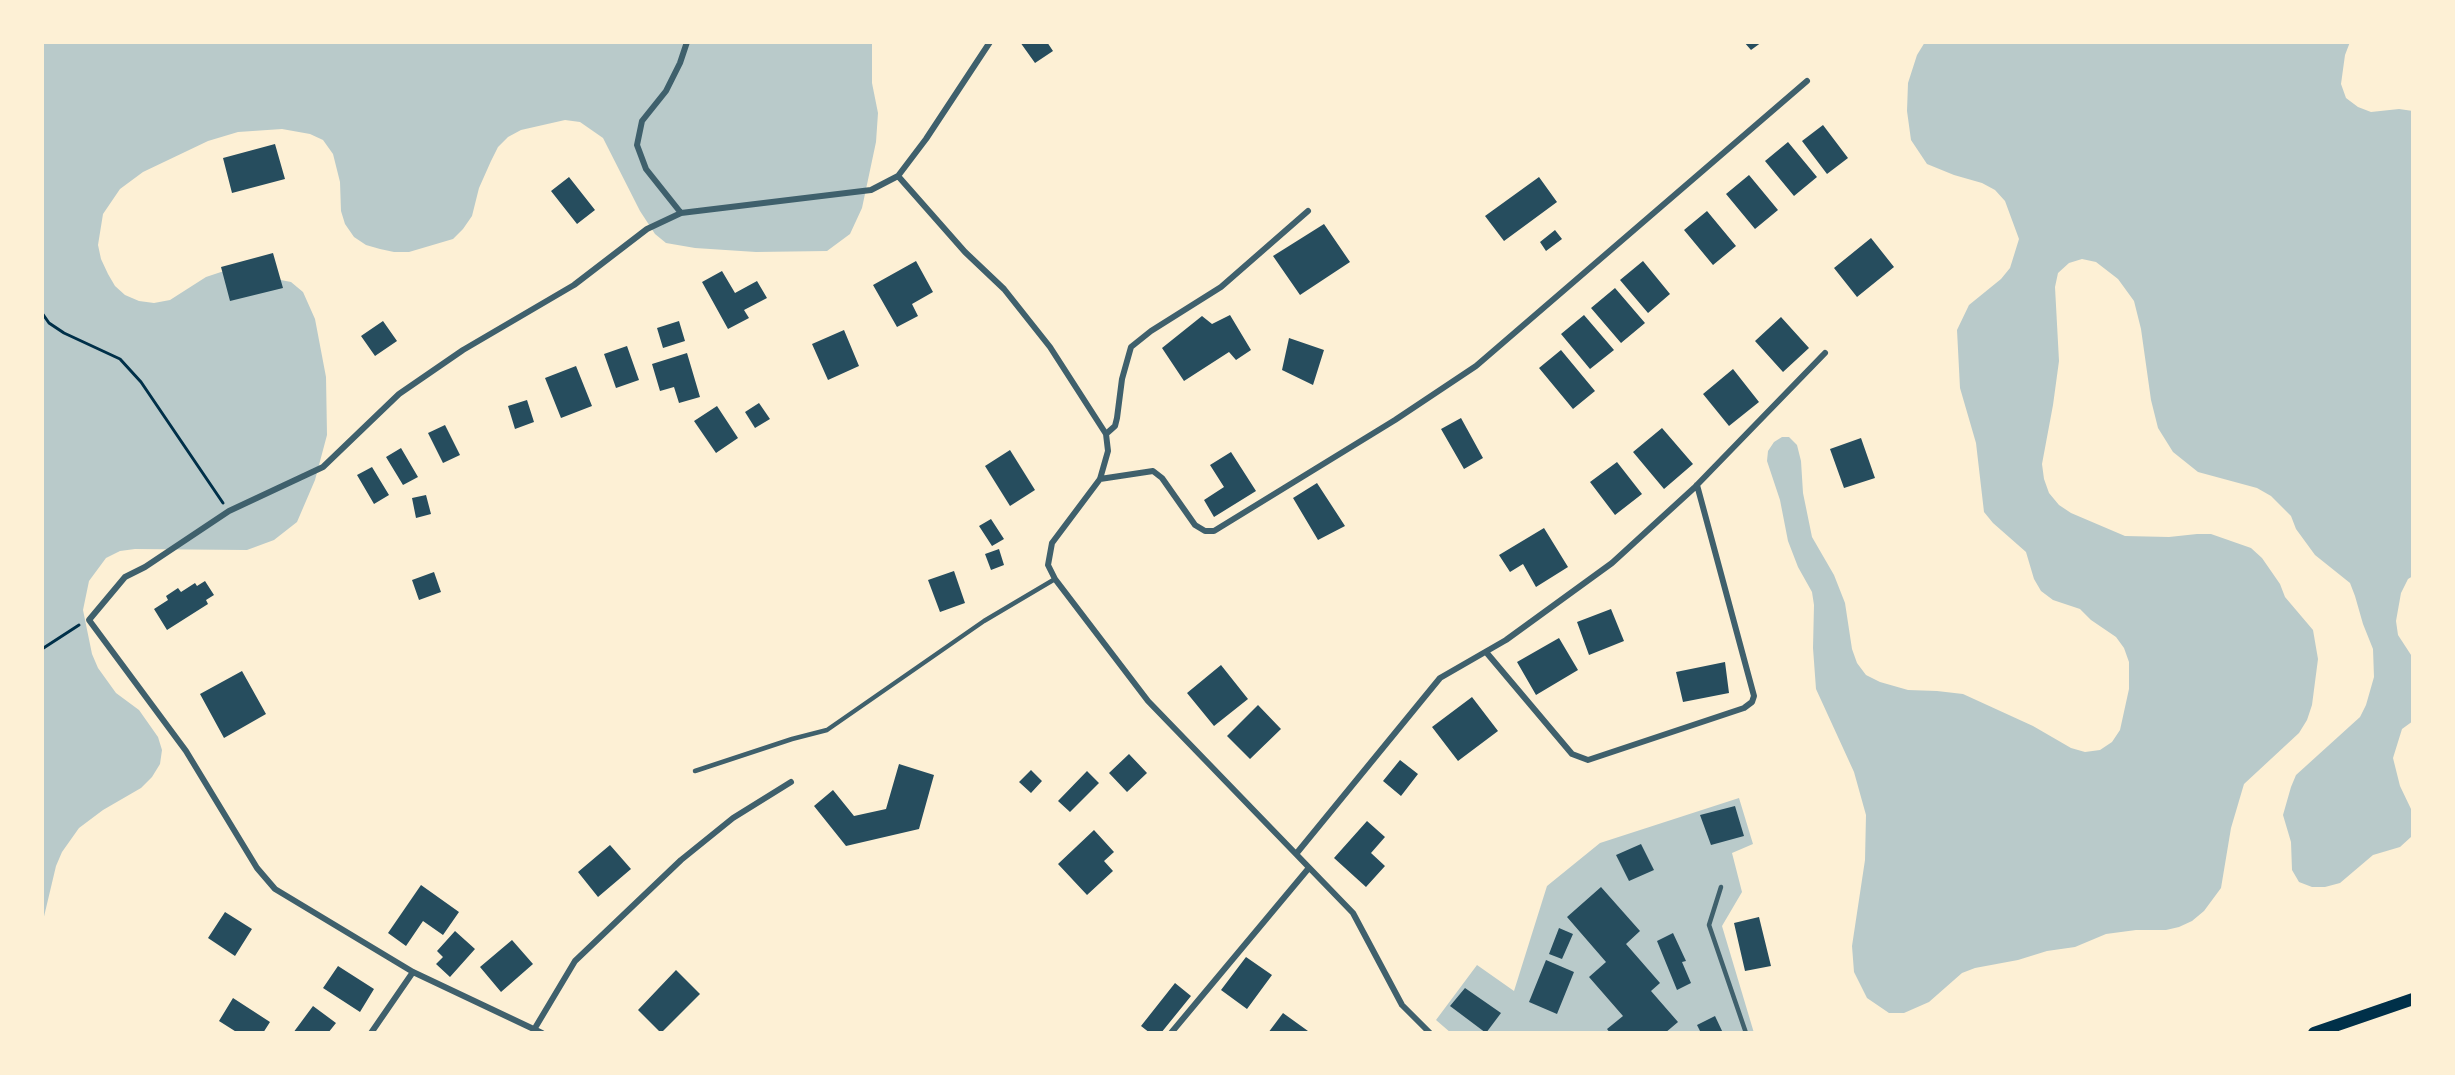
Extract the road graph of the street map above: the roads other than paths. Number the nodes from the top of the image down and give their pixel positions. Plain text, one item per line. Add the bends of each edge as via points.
1 (687, 42) edge
2 (990, 42) edge
3 (1807, 81) dead end
4 (898, 176) junction
5 (1308, 211) dead end
6 (681, 213) junction
7 (1825, 353) dead end
8 (1106, 434) junction
9 (1100, 479) junction
10 (1697, 485) junction
11 (1055, 579) junction
12 (1486, 652) junction
13 (695, 771) dead end
14 (791, 782) dead end
15 (1296, 854) junction
16 (1308, 869) junction
17 (1721, 887) dead end
18 (413, 972) junction
19 (2413, 999) edge
20 (535, 1028) junction
21 (371, 1033) edge
22 (542, 1033) edge
23 (1171, 1033) edge
24 (1431, 1033) edge
25 (1746, 1033) edge
26 (2314, 1033) edge

1 - 6 street via 666,91 642,121 637,145 646,170
2 - 4 street
3 - 9 street via 1476,366 1214,531 1195,525 1153,471
4 - 6 street via 871,190
4 - 8 street via 1050,346
5 - 8 street via 1221,287 1131,347 1115,426
6 - 18 street via 647,229 574,285 463,350 399,394 323,467 229,512 125,577 89,620 186,751 257,868 275,889
7 - 10 street
8 - 9 street via 1108,451
9 - 11 street via 1052,543 1048,566
10 - 12 street via 1612,563
10 - 12 street via 1754,696 1752,702 1588,760 1572,754
11 - 13 lane via 984,621 827,730
11 - 15 street via 1148,701
12 - 15 street via 1440,678
14 - 20 street via 733,818 681,860 583,953
15 - 16 street
16 - 23 street
16 - 24 street via 1353,914 1402,1005
17 - 25 lane via 1709,926
18 - 20 street
18 - 21 street
19 - 26 main road
20 - 22 street

